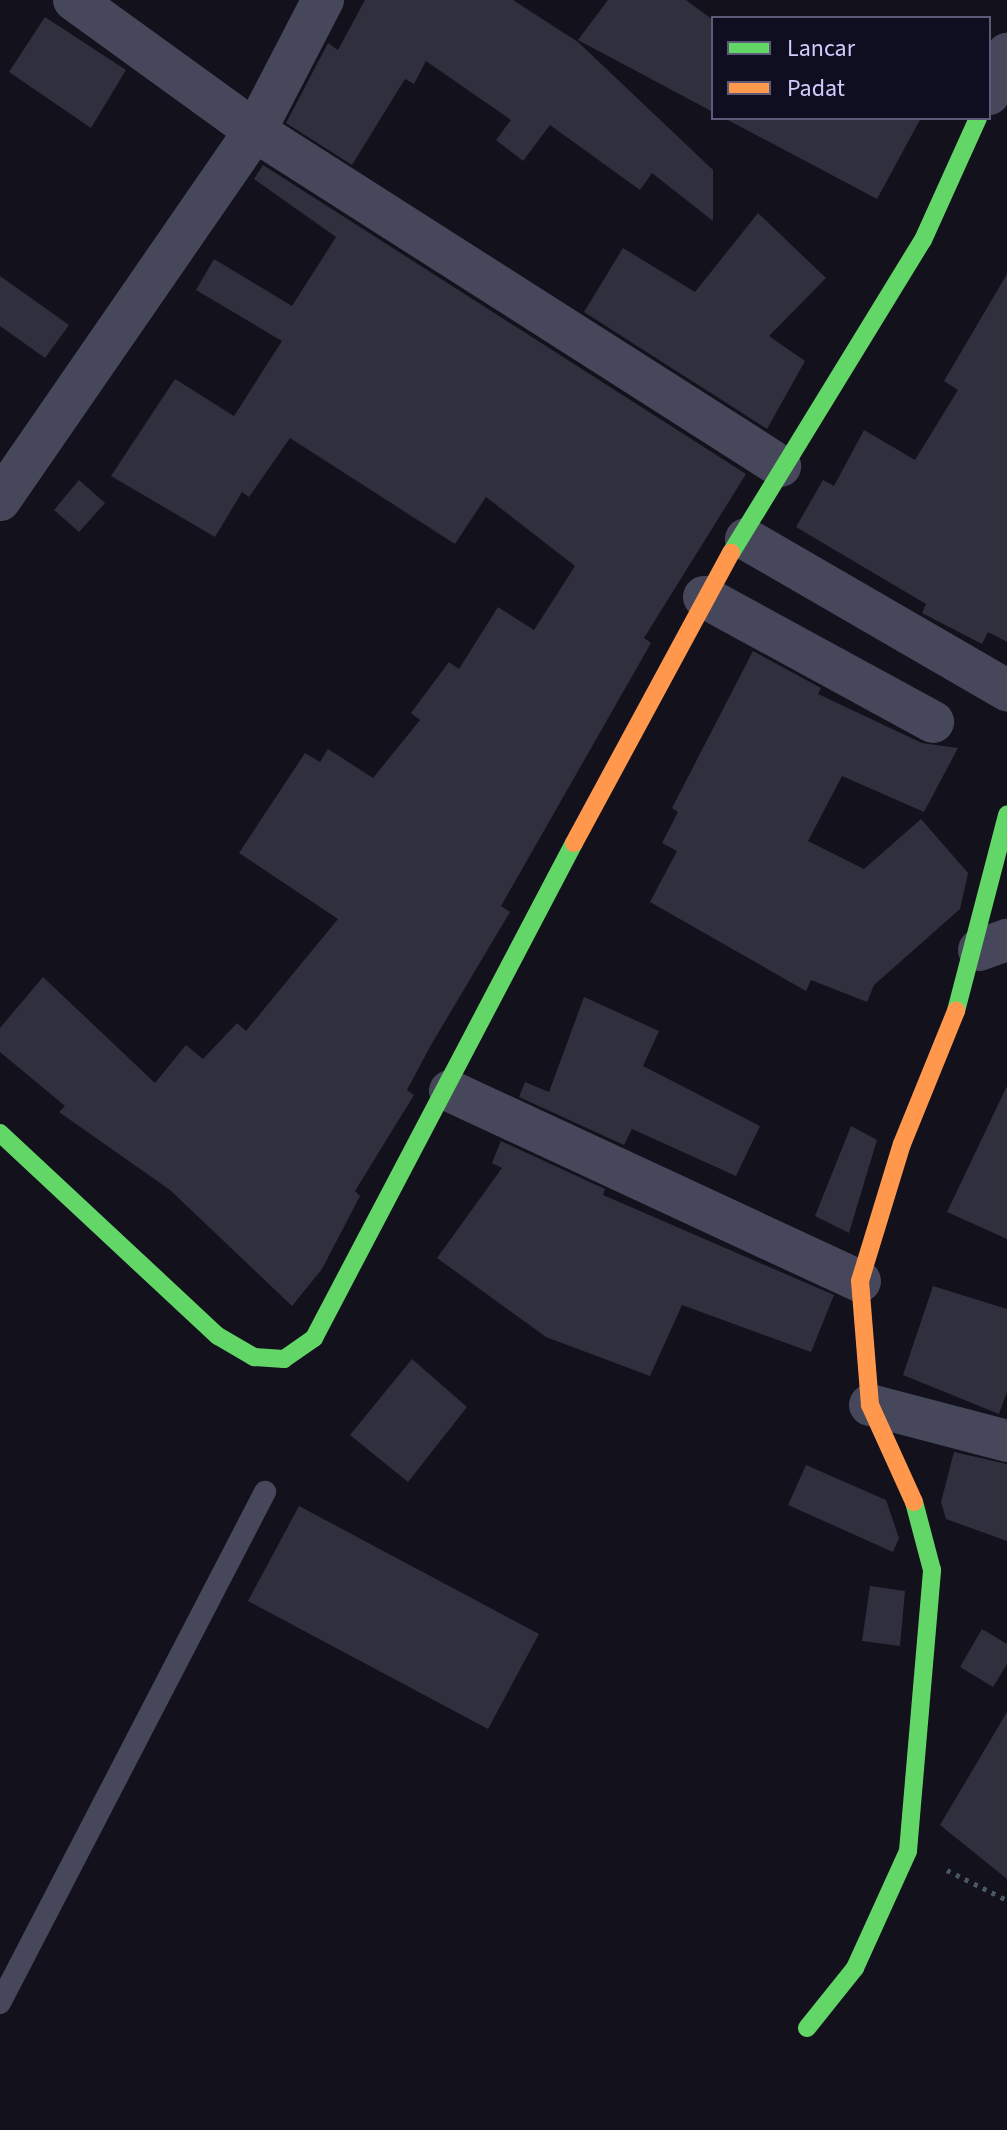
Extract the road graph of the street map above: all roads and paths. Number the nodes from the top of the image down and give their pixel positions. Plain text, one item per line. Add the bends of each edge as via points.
1 (74, 0) edge
2 (323, 0) edge
3 (1007, 54) edge
4 (991, 90) edge
5 (977, 120) edge
6 (255, 131) junction
7 (780, 466) junction
8 (0, 500) edge
9 (746, 539) junction
10 (704, 597) junction
11 (1007, 690) edge
12 (933, 722) dead end
13 (1007, 815) edge
14 (993, 945) edge
15 (450, 1091) junction
16 (0, 1133) edge
17 (860, 1281) junction
18 (870, 1405) junction
19 (1007, 1441) edge
20 (265, 1492) dead end
21 (908, 1851) junction
22 (1007, 1900) edge
23 (0, 2003) edge
24 (807, 2028) dead end

1 - 6 street
2 - 6 street
3 - 4 street
5 - 7 street via 923,240
6 - 7 street
6 - 8 street
7 - 9 street
9 - 10 street
9 - 11 street
10 - 12 street
10 - 15 street
13 - 14 street
14 - 17 street via 902,1144
15 - 16 street via 314,1338 284,1359 254,1357 218,1336
15 - 17 street
17 - 18 street
18 - 19 street
18 - 21 street via 918,1510 932,1570
20 - 23 lane
21 - 22 path
21 - 24 street via 855,1968

